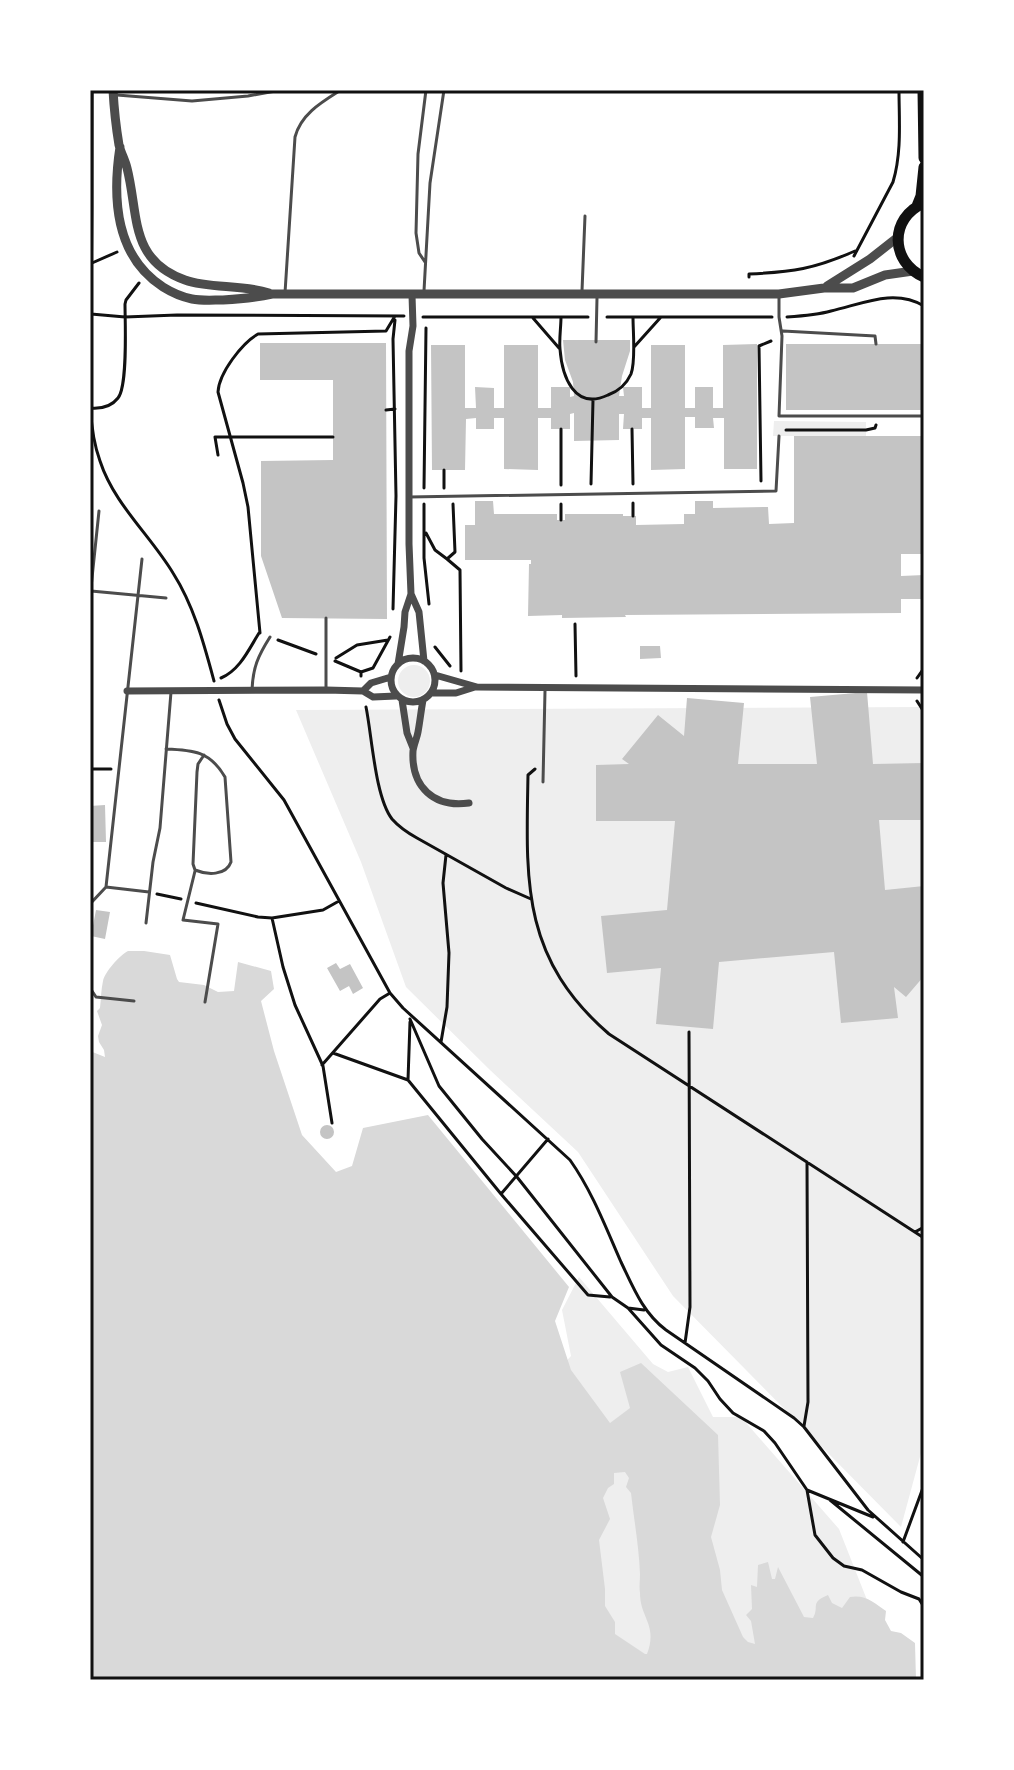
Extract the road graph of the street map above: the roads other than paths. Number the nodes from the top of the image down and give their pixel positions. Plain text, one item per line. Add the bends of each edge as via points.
1 (281, 90) edge
2 (341, 90) edge
3 (426, 90) edge
4 (444, 90) edge
5 (923, 90) edge
6 (113, 92) edge
7 (120, 147) junction
8 (924, 158) edge
9 (924, 167) edge
10 (920, 204) edge
11 (585, 216) dead end
12 (898, 237) junction
13 (425, 262) junction
14 (918, 274) edge
15 (824, 288) junction
16 (272, 294) junction
17 (285, 294) junction
18 (582, 294) junction
19 (597, 294) junction
20 (779, 294) junction
21 (412, 295) junction
22 (424, 295) junction
23 (781, 333) junction
24 (596, 342) dead end
25 (876, 344) dead end
26 (879, 410) dead end
27 (924, 416) edge
28 (880, 417) junction
29 (779, 436) road end
30 (409, 497) junction
31 (99, 511) dead end
32 (142, 559) dead end
33 (90, 594) edge
34 (411, 594) junction
35 (138, 596) junction
36 (166, 598) dead end
37 (326, 618) dead end
38 (270, 637) road end
39 (424, 661) junction
40 (398, 664) junction
41 (435, 675) junction
42 (391, 677) junction
43 (477, 687) junction
44 (545, 687) junction
45 (171, 690) junction
46 (252, 690) junction
47 (326, 690) junction
48 (924, 690) edge
49 (127, 691) junction
50 (363, 691) junction
51 (431, 693) junction
52 (399, 698) junction
53 (423, 700) junction
54 (413, 748) junction
55 (166, 749) junction
56 (204, 755) junction
57 (543, 782) dead end
58 (469, 803) dead end
59 (195, 870) junction
60 (106, 887) junction
61 (149, 892) junction
62 (90, 904) edge
63 (146, 923) dead end
64 (90, 988) edge
65 (134, 1001) dead end
66 (205, 1002) dead end

1 - 6 lane via 192,101
2 - 17 lane via 307,115 295,137
3 - 13 lane via 416,207 416,240
4 - 13 lane
5 - 8 main road
6 - 7 street
7 - 16 street via 138,230 155,262 189,282 253,287
7 - 16 street via 116,171 122,231 126,248 146,274 191,299
9 - 10 main road
10 - 12 main road via 906,216
11 - 18 lane
12 - 14 main road via 901,256
12 - 15 street
13 - 22 lane
14 - 15 street via 885,275 853,288
15 - 20 street
16 - 17 street
17 - 21 street
18 - 19 street
18 - 22 street
19 - 20 street
19 - 24 lane
20 - 23 lane
21 - 22 street
21 - 30 street
23 - 25 lane via 875,336
23 - 28 lane via 779,416
26 - 28 lane
27 - 28 lane
29 - 30 lane via 776,491
30 - 34 street
31 - 33 lane
32 - 35 lane
33 - 35 lane
34 - 39 street via 419,612
34 - 40 street
35 - 36 lane
35 - 49 lane
37 - 47 lane
38 - 46 lane via 256,660
39 - 40 street via 410,658
39 - 41 street
40 - 42 street
41 - 43 street
41 - 51 street
42 - 50 street
42 - 52 street
43 - 44 street
43 - 51 street
44 - 48 street
44 - 57 lane
45 - 46 street
45 - 49 street
45 - 55 lane
46 - 47 street
47 - 50 street
49 - 60 lane
50 - 52 street
51 - 53 street
52 - 53 street
52 - 54 street
53 - 54 street
54 - 58 street via 415,771 427,793 447,804
55 - 56 lane
55 - 61 lane
56 - 59 lane via 197,772
56 - 59 lane via 225,777 231,862 222,873
59 - 66 lane via 183,920 218,924
60 - 61 lane
60 - 62 lane
61 - 63 lane
64 - 65 lane via 96,997

